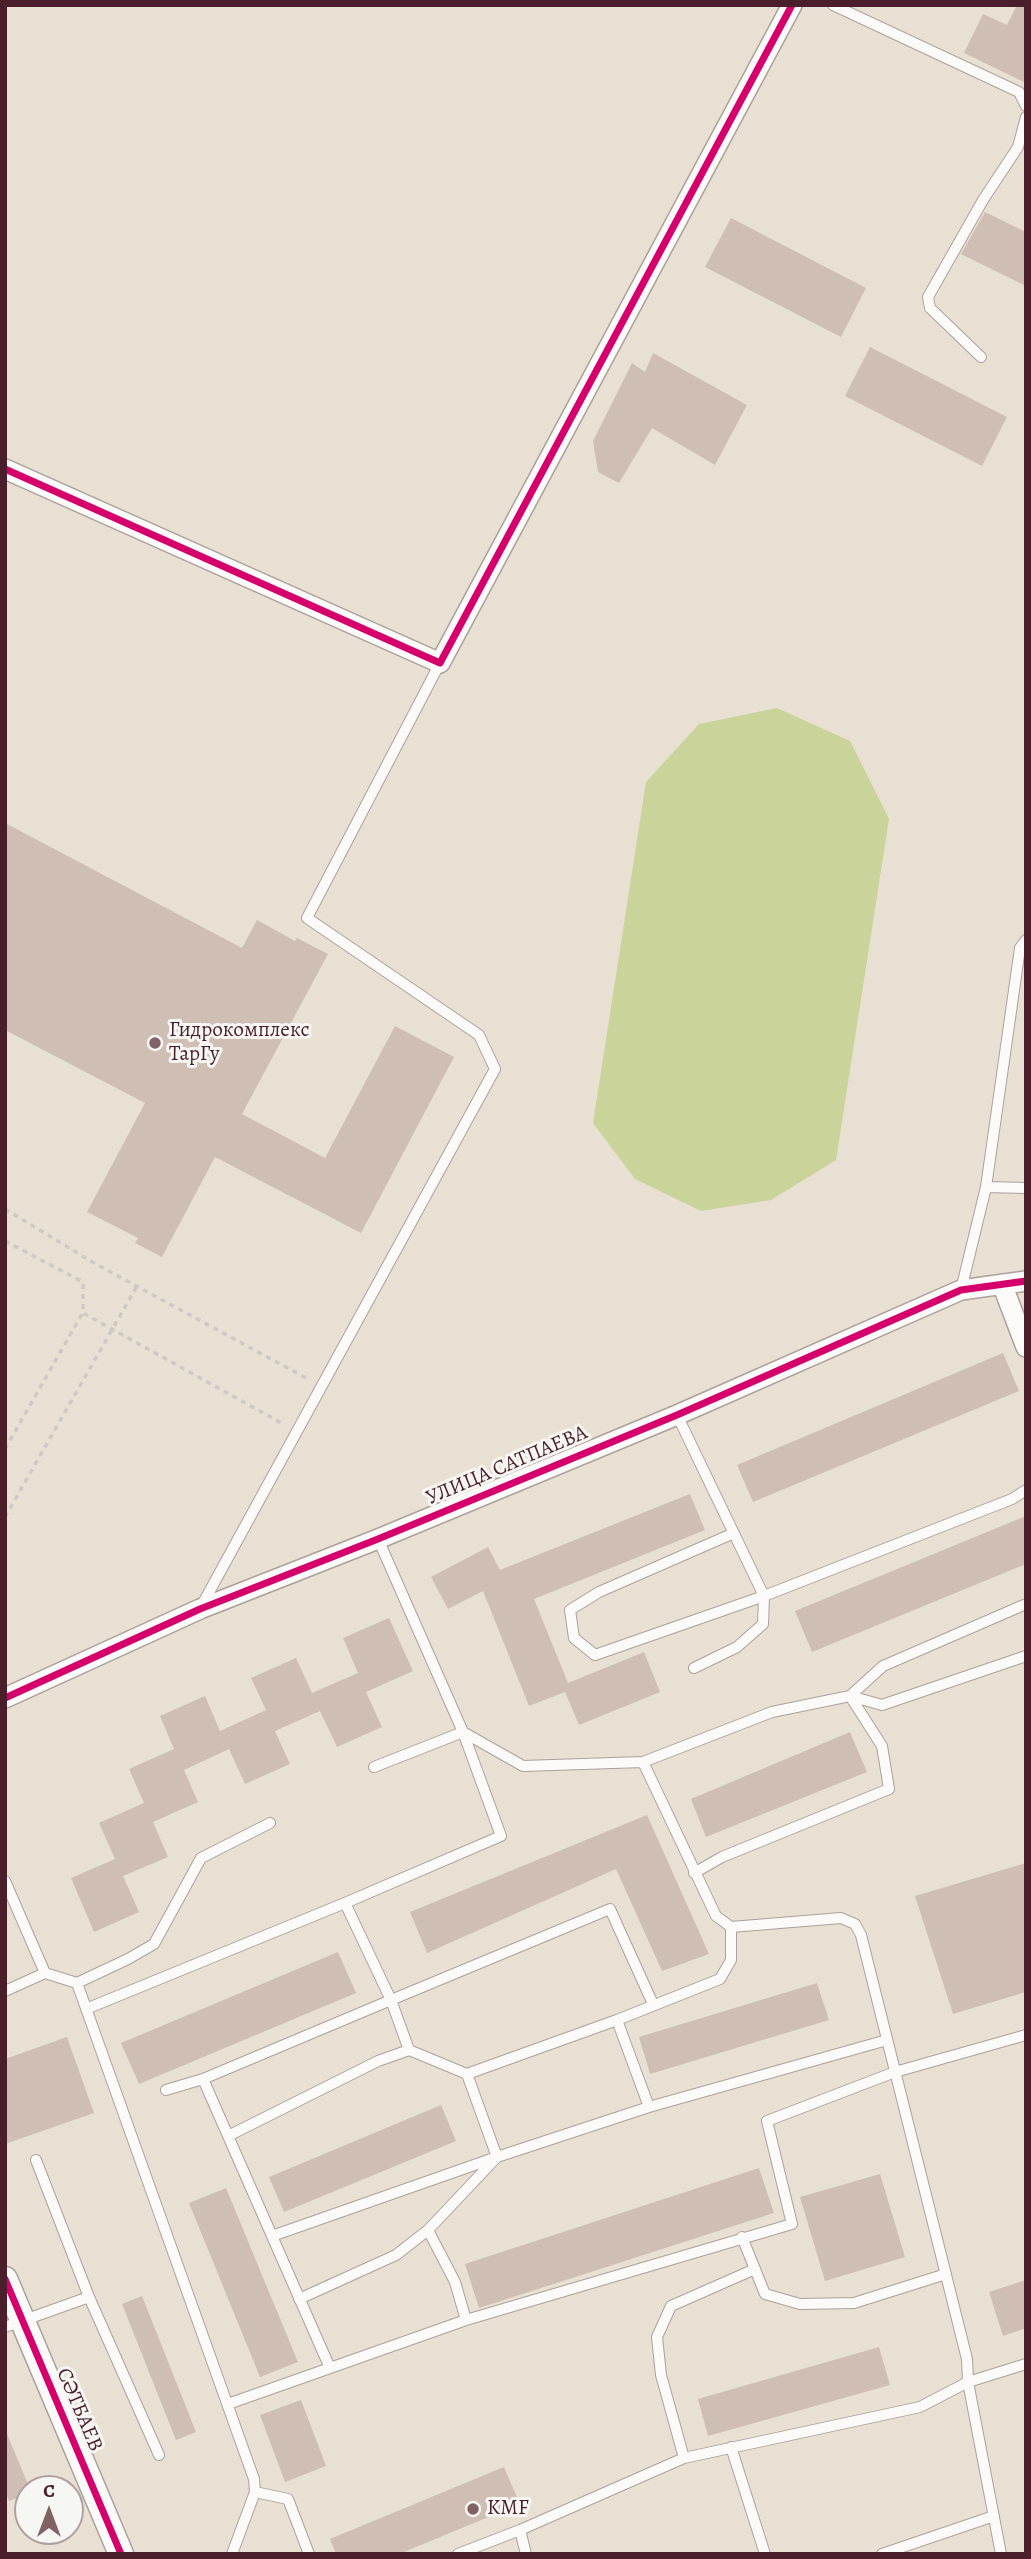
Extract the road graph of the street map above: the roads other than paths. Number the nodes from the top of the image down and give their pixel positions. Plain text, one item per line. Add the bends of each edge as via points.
1 (792, 5) edge
2 (833, 5) edge
3 (1026, 106) edge
4 (1026, 117) edge
5 (981, 357) dead end
6 (5, 469) edge
7 (440, 663) junction
8 (1026, 940) edge
9 (986, 1187) junction
10 (1026, 1188) edge
11 (1026, 1281) edge
12 (1002, 1284) junction
13 (961, 1290) junction
14 (1026, 1347) edge
15 (677, 1415) junction
16 (1026, 1490) edge
17 (734, 1533) junction
18 (379, 1539) junction
19 (764, 1596) junction
20 (1026, 1604) edge
21 (200, 1609) junction
22 (1026, 1656) edge
23 (694, 1668) dead end
24 (849, 1696) junction
25 (5, 1698) edge
26 (463, 1732) junction
27 (643, 1762) junction
28 (374, 1767) dead end
29 (270, 1824) dead end
30 (694, 1873) junction
31 (5, 1881) edge
32 (345, 1903) junction
33 (731, 1927) junction
34 (46, 1973) junction
35 (77, 1983) junction
36 (5, 1991) edge
37 (391, 2000) junction
38 (653, 2004) junction
39 (86, 2009) junction
40 (617, 2020) junction
41 (1026, 2035) edge
42 (887, 2039) junction
43 (409, 2050) junction
44 (895, 2072) junction
45 (467, 2074) junction
46 (203, 2079) junction
47 (166, 2090) dead end
48 (649, 2107) junction
49 (228, 2136) junction
50 (497, 2157) junction
51 (36, 2160) dead end
52 (428, 2230) junction
53 (272, 2236) junction
54 (742, 2237) junction
55 (755, 2269) junction
56 (946, 2274) junction
57 (5, 2279) edge
58 (89, 2297) junction
59 (299, 2299) junction
60 (466, 2320) junction
61 (14, 2323) edge
62 (1026, 2364) edge
63 (330, 2368) junction
64 (968, 2382) junction
65 (228, 2404) junction
66 (731, 2447) junction
67 (159, 2455) dead end
68 (684, 2458) junction
69 (255, 2492) junction
70 (994, 2516) junction
71 (520, 2530) junction
72 (121, 2554) edge
73 (232, 2554) edge
74 (309, 2554) edge
75 (458, 2554) edge
76 (526, 2554) edge
77 (765, 2554) edge
78 (882, 2554) edge
79 (1001, 2554) edge

1 - 7 street
2 - 3 lane via 1019,92
4 - 5 lane via 1018,147 928,297 930,308
6 - 7 street
7 - 21 lane via 307,918 480,1035 495,1069
8 - 9 lane via 1020,947
9 - 10 lane
9 - 13 lane
11 - 12 street, УЛИЦА САТПАЕВА
12 - 13 street, УЛИЦА САТПАЕВА
12 - 14 street
13 - 15 street, УЛИЦА САТПАЕВА
15 - 17 lane
15 - 18 street, УЛИЦА САТПАЕВА
16 - 19 lane
17 - 19 lane
17 - 19 lane via 599,1592 570,1610 574,1638 595,1655
18 - 21 street, УЛИЦА САТПАЕВА
18 - 26 lane
19 - 23 lane via 763,1624 737,1647
20 - 24 lane via 883,1666
21 - 25 street, УЛИЦА САТПАЕВА
22 - 24 lane via 882,1705
24 - 27 lane via 772,1712
24 - 30 lane via 882,1746 889,1789 722,1857
26 - 27 lane via 523,1766
26 - 28 lane
26 - 32 lane via 501,1836
27 - 30 lane
29 - 35 lane via 201,1858 153,1944
30 - 33 lane via 716,1916
31 - 34 lane
32 - 37 lane
32 - 39 lane
33 - 38 lane via 731,1960 720,1979
33 - 42 lane via 841,1918 855,1924
34 - 35 lane
34 - 36 lane
35 - 39 lane
37 - 38 lane via 610,1909
37 - 43 lane
37 - 46 lane
38 - 40 lane
39 - 65 lane
40 - 45 lane
40 - 48 lane
41 - 44 lane
42 - 44 lane
42 - 48 lane
43 - 45 lane
43 - 49 lane via 378,2060
44 - 54 lane via 767,2121 792,2224
44 - 56 lane
45 - 50 lane
46 - 47 lane
46 - 49 lane
48 - 50 lane
49 - 53 lane
50 - 52 lane
50 - 53 lane
51 - 58 lane
52 - 59 lane via 396,2255
52 - 60 lane via 455,2282
53 - 59 lane
54 - 55 lane
54 - 60 lane
55 - 56 lane via 765,2294 800,2304 854,2302
55 - 68 lane via 671,2306 657,2337
56 - 64 lane via 967,2359
57 - 61 street, СӘТБАЕВ
58 - 61 lane
58 - 67 lane
59 - 63 lane
60 - 63 lane
61 - 72 street, СӘТБАЕВ
62 - 64 lane
63 - 65 lane
64 - 66 lane via 920,2407
64 - 70 lane
65 - 69 lane
66 - 68 lane
66 - 77 lane
68 - 71 lane
69 - 73 lane
69 - 74 lane via 288,2499
70 - 78 lane
70 - 79 lane
71 - 75 lane
71 - 76 lane

